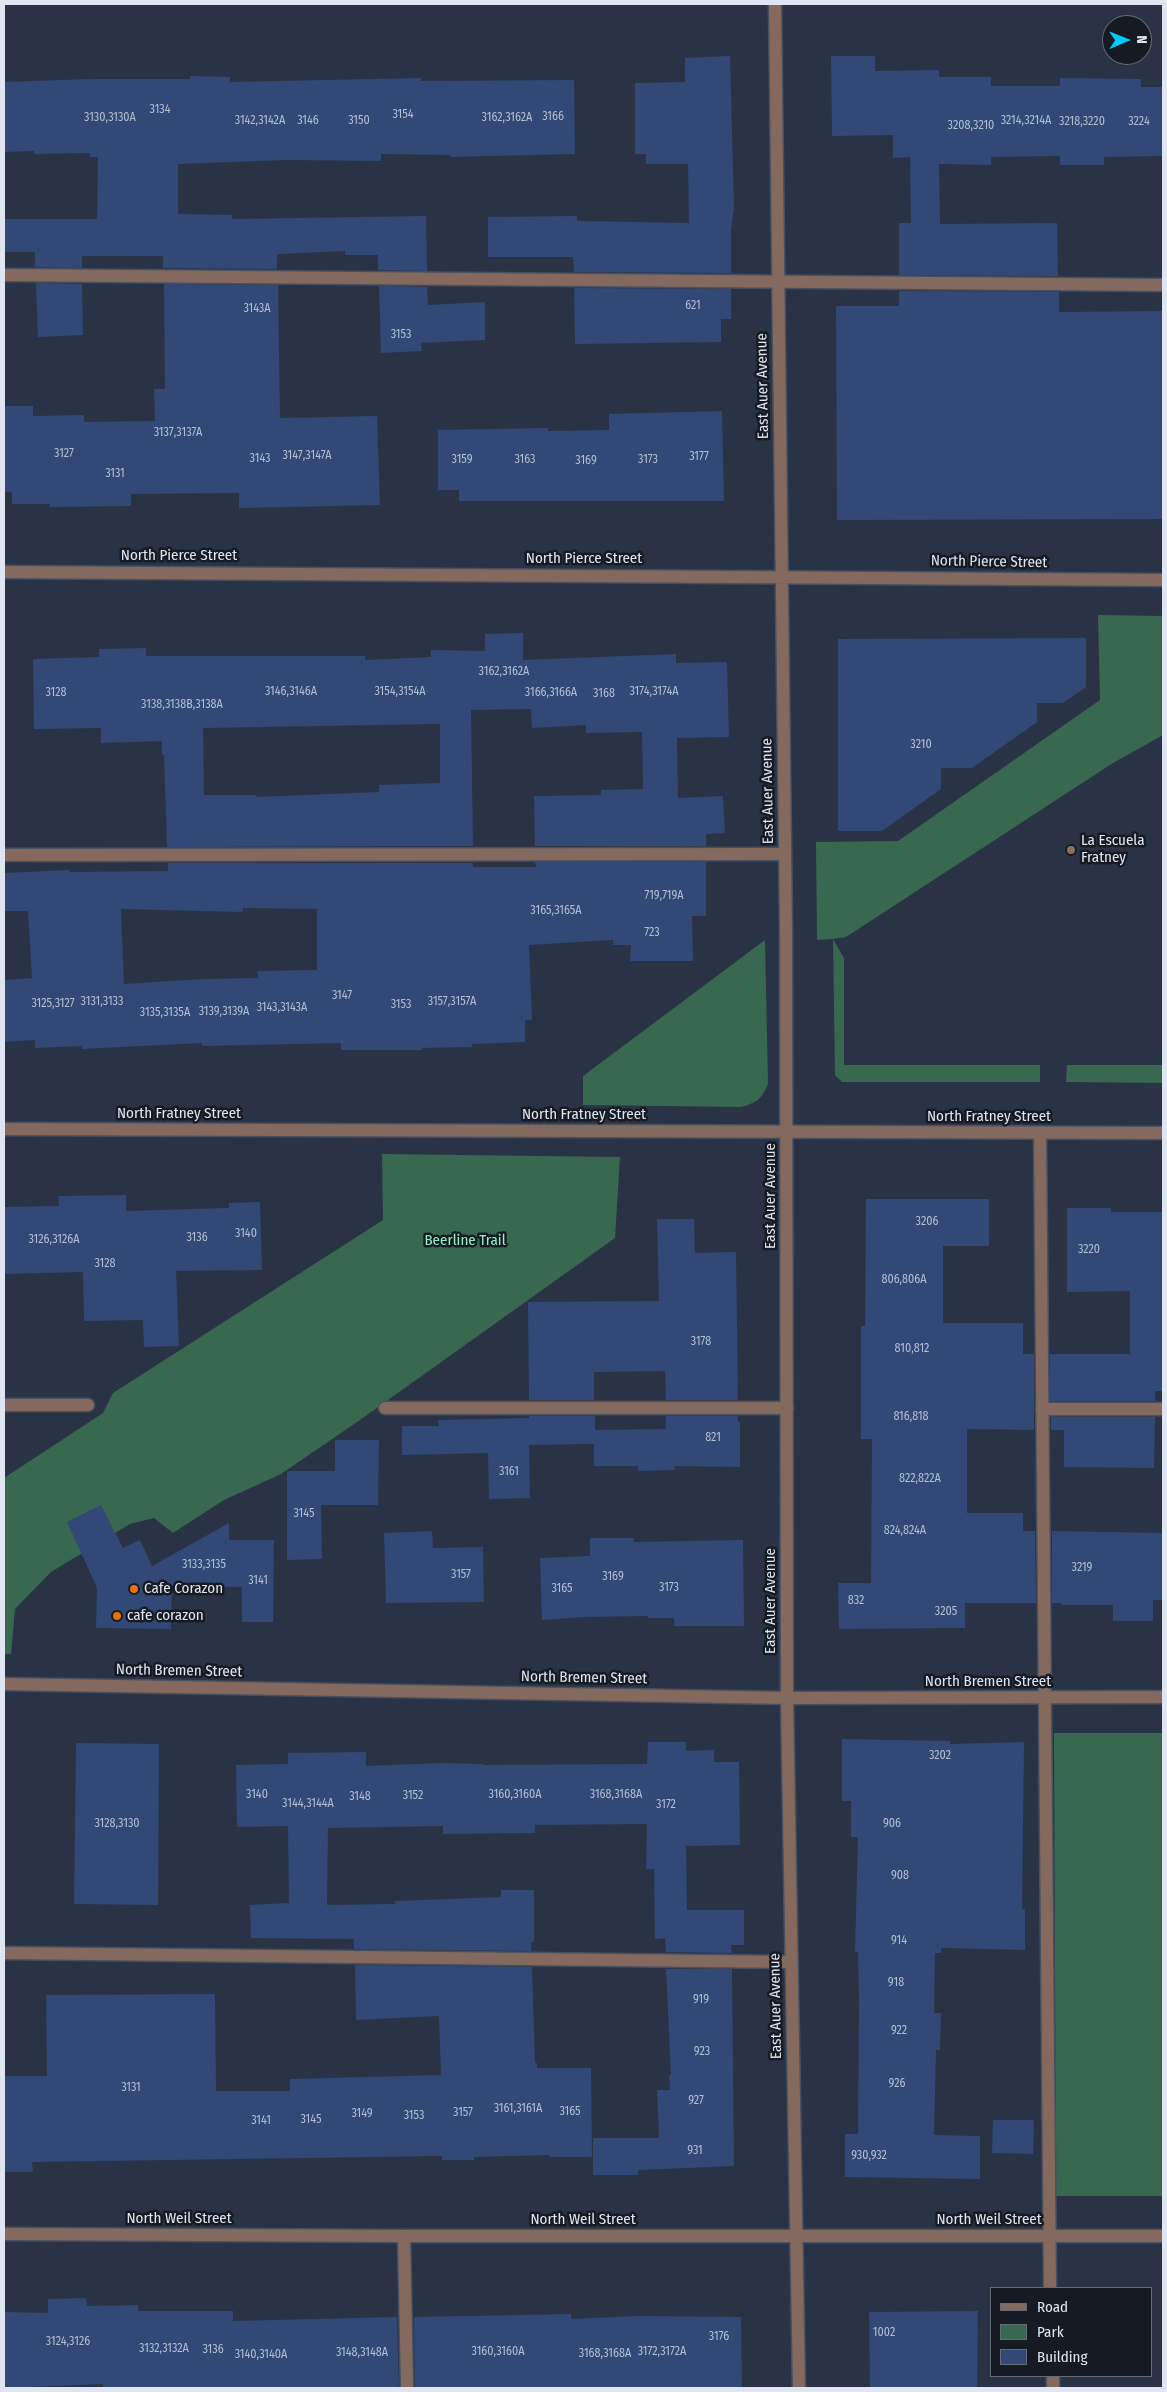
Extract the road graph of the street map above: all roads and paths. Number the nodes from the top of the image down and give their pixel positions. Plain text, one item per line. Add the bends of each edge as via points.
1 (775, 4) edge
2 (4, 275) edge
3 (778, 282) junction
4 (1163, 285) edge
5 (4, 572) edge
6 (781, 576) junction
7 (1163, 580) edge
8 (785, 854) junction
9 (4, 855) edge
10 (4, 1129) edge
11 (787, 1132) junction
12 (1040, 1133) junction
13 (1163, 1134) edge
14 (4, 1405) edge
15 (88, 1405) dead end
16 (385, 1408) dead end
17 (787, 1408) junction
18 (1042, 1409) junction
19 (1163, 1409) edge
20 (4, 1684) edge
21 (787, 1698) junction
22 (1045, 1698) junction
23 (1163, 1698) edge
24 (4, 1953) edge
25 (791, 1962) junction
26 (4, 2234) edge
27 (404, 2236) junction
28 (795, 2236) junction
29 (1048, 2236) junction
30 (1163, 2236) edge
31 (1050, 2287) edge
32 (407, 2388) edge
33 (798, 2388) edge

1 - 3 street, East Auer Avenue
2 - 3 street
3 - 4 street
3 - 6 street, East Auer Avenue
5 - 6 street, North Pierce Street
6 - 7 street, North Pierce Street
6 - 8 street, East Auer Avenue
8 - 9 street
8 - 11 street, East Auer Avenue
10 - 11 street, North Fratney Street
11 - 12 street, North Fratney Street
11 - 17 street, East Auer Avenue
12 - 13 street, North Fratney Street
12 - 18 street
14 - 15 street
16 - 17 street
17 - 21 street, East Auer Avenue
18 - 19 street
18 - 22 street
20 - 21 street, North Bremen Street
21 - 22 street, North Bremen Street
21 - 25 street, East Auer Avenue
22 - 23 street, North Bremen Street
22 - 29 street
24 - 25 street
25 - 28 street, East Auer Avenue
26 - 27 street, North Weil Street
27 - 28 street, North Weil Street
27 - 32 street
28 - 29 street, North Weil Street
28 - 33 street, East Auer Avenue
29 - 30 street, North Weil Street
29 - 31 street

